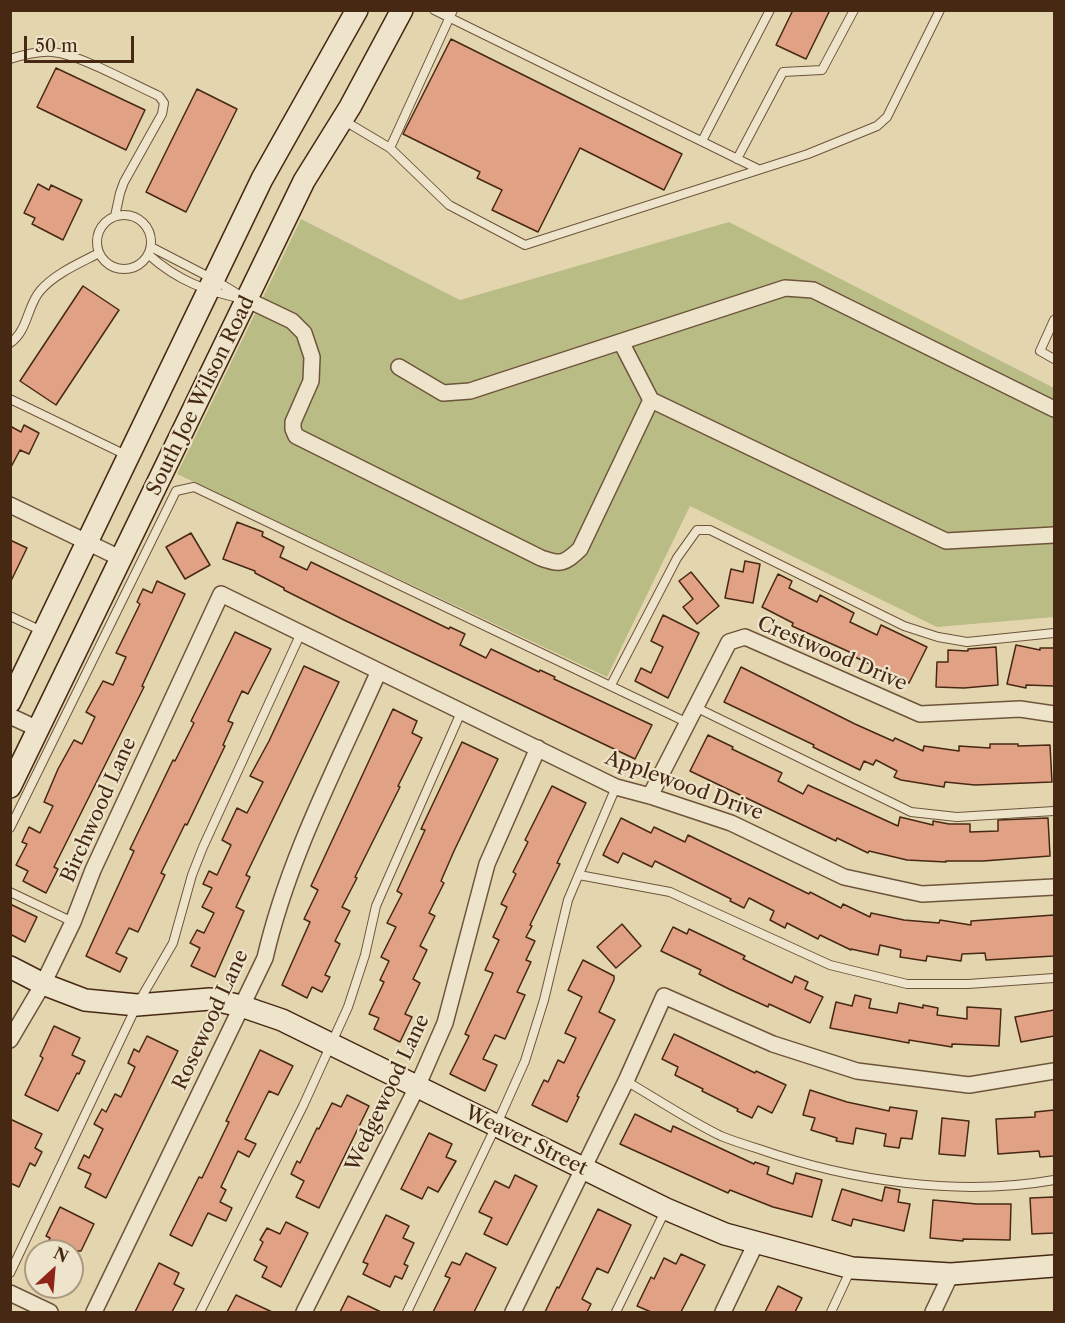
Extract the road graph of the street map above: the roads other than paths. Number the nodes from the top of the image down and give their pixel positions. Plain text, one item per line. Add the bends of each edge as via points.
1 (357, 10) edge
2 (402, 10) edge
3 (434, 10) edge
4 (854, 10) edge
5 (940, 10) edge
6 (767, 11) edge
7 (452, 14) edge
8 (10, 58) edge
9 (342, 119) junction
10 (702, 141) junction
11 (390, 148) junction
12 (737, 159) junction
13 (758, 170) junction
14 (115, 216) junction
15 (151, 247) junction
16 (99, 253) junction
17 (149, 255) junction
18 (211, 285) junction
19 (248, 300) junction
20 (1054, 320) edge
21 (621, 342) junction
22 (10, 343) edge
23 (1054, 359) edge
24 (399, 367) dead end
25 (10, 399) edge
26 (651, 400) junction
27 (1054, 409) edge
28 (128, 456) junction
29 (10, 505) edge
30 (1054, 535) edge
31 (87, 542) junction
32 (122, 559) junction
33 (221, 594) joint
34 (10, 616) edge
35 (44, 632) junction
36 (301, 633) junction
37 (1054, 633) edge
38 (378, 673) junction
39 (612, 686) junction
40 (10, 702) edge
41 (695, 707) junction
42 (462, 710) junction
43 (1054, 714) edge
44 (10, 716) edge
45 (688, 723) junction
46 (38, 729) junction
47 (538, 748) junction
48 (10, 787) edge
49 (616, 787) junction
50 (650, 796) junction
51 (1054, 811) edge
52 (10, 828) edge
53 (579, 875) junction
54 (1054, 887) edge
55 (10, 892) edge
56 (73, 922) junction
57 (10, 967) edge
58 (1054, 978) edge
59 (43, 984) junction
60 (137, 1005) junction
61 (241, 1006) junction
62 (10, 1040) edge
63 (331, 1044) junction
64 (1054, 1071) edge
65 (626, 1081) junction
66 (417, 1087) junction
67 (496, 1126) junction
68 (584, 1169) junction
69 (1054, 1180) edge
70 (666, 1209) junction
71 (756, 1243) junction
72 (1054, 1266) edge
73 (852, 1268) junction
74 (10, 1273) edge
75 (951, 1274) junction
76 (10, 1293) edge
77 (50, 1312) edge
78 (94, 1312) edge
79 (200, 1312) edge
80 (304, 1312) edge
81 (407, 1312) edge
82 (513, 1312) edge
83 (616, 1312) edge
84 (723, 1312) edge
85 (831, 1312) edge
86 (933, 1312) edge

1 - 18 main road, South Joe Wilson Road via 262,179
2 - 9 main road, South Joe Wilson Road
3 - 7 lane
4 - 12 lane via 822,70 783,72
5 - 13 lane via 887,117 877,126
6 - 10 lane
7 - 10 lane
7 - 11 lane
8 - 14 lane via 53,52 159,96 164,103 162,114 124,182
9 - 11 lane
9 - 19 main road, South Joe Wilson Road via 304,181
10 - 12 lane
11 - 13 lane via 449,205 525,245
12 - 13 lane
14 - 15 lane via 136,217 145,224
14 - 16 lane via 99,231
15 - 17 lane
15 - 18 lane
16 - 17 lane via 113,268 124,270 144,263
16 - 22 lane via 40,291 23,327
17 - 18 lane via 164,269
18 - 19 lane
18 - 19 lane
18 - 28 main road, South Joe Wilson Road
19 - 26 street via 292,321 304,333 312,357 311,381 293,422 296,436 557,563 567,561 580,549
19 - 32 main road, South Joe Wilson Road
20 - 23 lane via 1040,351
21 - 24 street via 470,391 443,393
21 - 26 street
21 - 27 street via 784,288 813,290
25 - 28 lane
26 - 30 street via 946,541
28 - 31 main road, South Joe Wilson Road
29 - 31 street
31 - 32 street
31 - 35 main road, South Joe Wilson Road
32 - 46 main road, South Joe Wilson Road
33 - 36 street, Applewood Drive
33 - 56 street, Birchwood Lane via 93,870
34 - 35 lane
35 - 40 main road, South Joe Wilson Road
36 - 38 street, Applewood Drive
36 - 60 lane via 203,847 173,943
37 - 39 lane via 967,642 938,637 904,626 710,530 697,530 677,558
38 - 42 street, Applewood Drive
38 - 61 street, Rosewood Lane via 292,867 265,958
39 - 45 lane
39 - 52 lane via 194,487 176,491
41 - 43 street, Crestwood Drive via 729,642 746,637 920,714 1020,708
41 - 45 street, Crestwood Drive
41 - 51 lane via 910,812 957,817
42 - 47 street, Applewood Drive
42 - 63 lane via 376,906 365,955
44 - 46 street
45 - 50 street, Crestwood Drive
46 - 48 main road, South Joe Wilson Road
47 - 49 street, Applewood Drive
47 - 66 street, Wedgewood Lane via 486,864 445,1023
49 - 50 street, Applewood Drive
49 - 53 lane
50 - 54 street, Applewood Drive via 731,823 844,877 922,894
53 - 58 lane via 670,892 830,964 907,984
53 - 67 lane via 568,900 525,1061
55 - 56 lane
56 - 59 street, Birchwood Lane
57 - 59 main road, Weaver Street
59 - 60 main road, Weaver Street via 85,1000
59 - 62 street, Birchwood Lane
60 - 61 main road, Weaver Street via 210,999
60 - 74 lane
61 - 63 main road, Weaver Street via 282,1020
61 - 78 street, Rosewood Lane
63 - 66 main road, Weaver Street
63 - 79 lane
64 - 65 street via 969,1085 857,1071 773,1044 664,996
65 - 68 street
65 - 69 lane via 721,1136 799,1164 948,1186 1024,1185
66 - 67 main road, Weaver Street
66 - 80 street, Wedgewood Lane
67 - 68 main road, Weaver Street
67 - 81 lane
68 - 70 main road, Weaver Street
68 - 82 street
70 - 71 main road, Weaver Street
70 - 83 lane
71 - 73 main road, Weaver Street
71 - 84 street
72 - 75 main road, Weaver Street
73 - 75 main road, Weaver Street
73 - 85 lane
75 - 86 street
76 - 77 street

